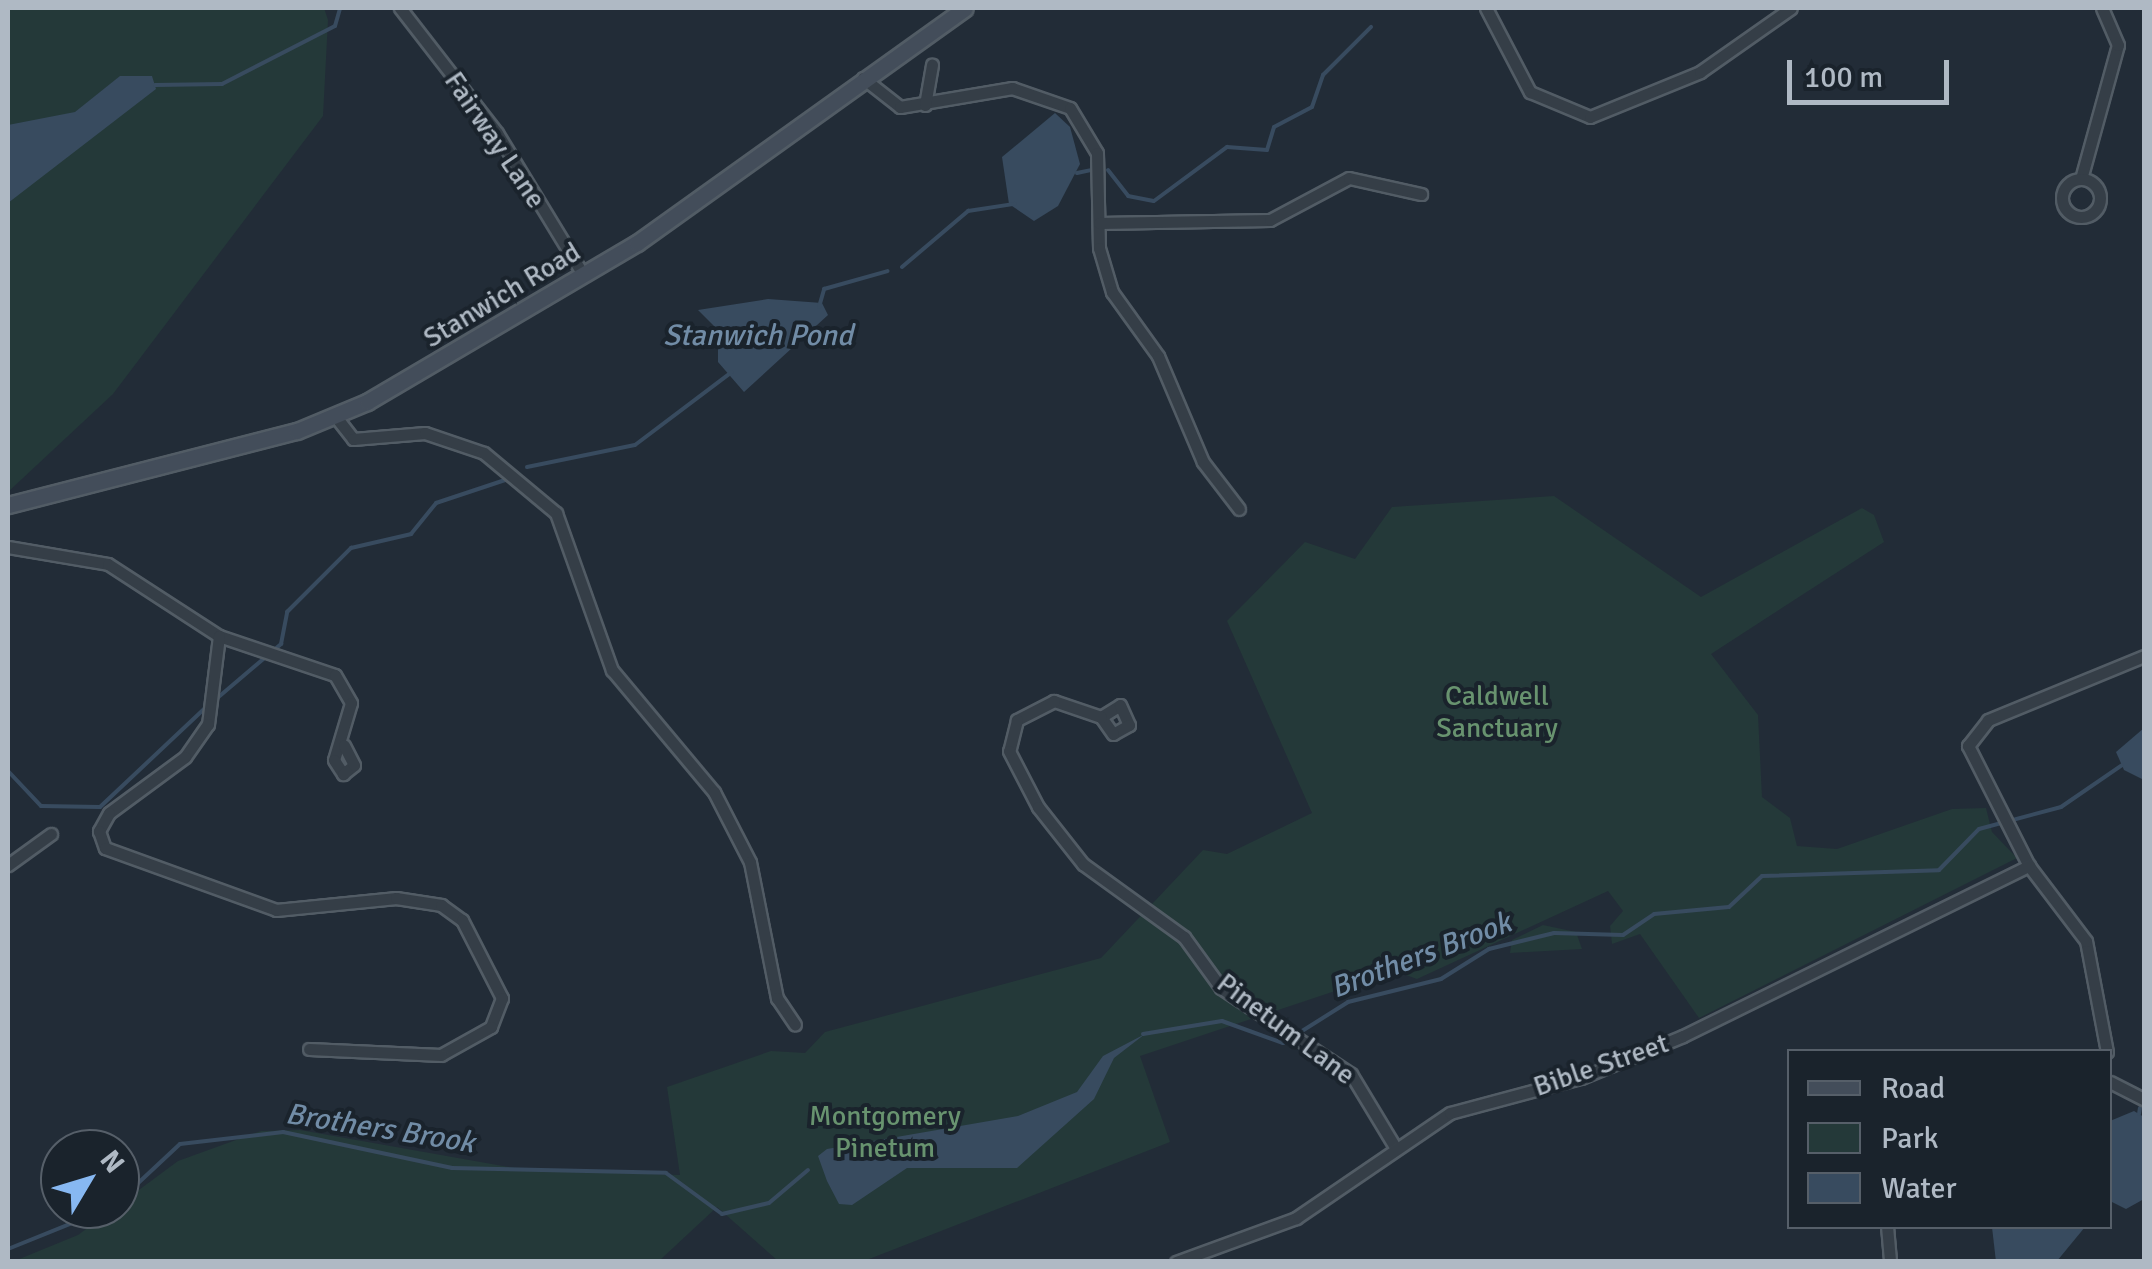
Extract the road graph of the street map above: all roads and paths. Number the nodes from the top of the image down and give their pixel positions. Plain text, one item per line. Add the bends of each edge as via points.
1 (400, 8) edge
2 (965, 8) edge
3 (1486, 8) edge
4 (1791, 8) edge
5 (2102, 8) edge
6 (932, 65) dead end
7 (862, 78) junction
8 (925, 106) junction
9 (2081, 179) dead end
10 (1421, 194) dead end
11 (1099, 224) junction
12 (584, 276) junction
13 (336, 417) junction
14 (8, 506) edge
15 (1239, 510) dead end
16 (8, 547) edge
17 (218, 636) junction
18 (2144, 656) edge
19 (1101, 716) dead end
20 (344, 744) dead end
21 (51, 834) dead end
22 (8, 865) edge
23 (2029, 866) junction
24 (795, 1024) dead end
25 (2106, 1049) edge
26 (309, 1050) dead end
27 (2112, 1083) edge
28 (2144, 1100) edge
29 (1395, 1147) junction
30 (1887, 1229) edge
31 (1176, 1262) edge
32 (1890, 1262) edge

1 - 12 street, Fairway Lane via 497,134
2 - 7 street, Stanwich Road
3 - 4 street via 1530,92 1590,117 1700,72
5 - 9 street via 2118,45
6 - 8 street
7 - 8 street via 887,103
7 - 12 street, Stanwich Road
8 - 11 street via 1012,88 1060,100 1097,153
10 - 11 street via 1350,178 1270,220
11 - 15 street via 1112,292 1158,356 1203,462
12 - 13 street, Stanwich Road
13 - 14 street, Stanwich Road
13 - 24 street via 353,439 425,433 467,446 526,480 556,513 612,670 714,792 750,862 777,998
16 - 17 street via 108,564
17 - 20 street via 347,687
17 - 26 street via 208,724 185,756 109,813 99,831 105,848 276,910 396,898 441,905 468,928 502,998 491,1027 440,1055
18 - 23 street via 1972,734 1968,746
19 - 29 street, Pinetum Lane via 1054,701 1028,710 1010,733 1018,774 1083,864 1159,914 1221,988 1365,1088
21 - 22 street
23 - 25 street via 2086,941
23 - 29 street, Bible Street via 1728,1017 1581,1078 1468,1105
27 - 28 street
29 - 31 street, Bible Street via 1282,1225
30 - 32 street

